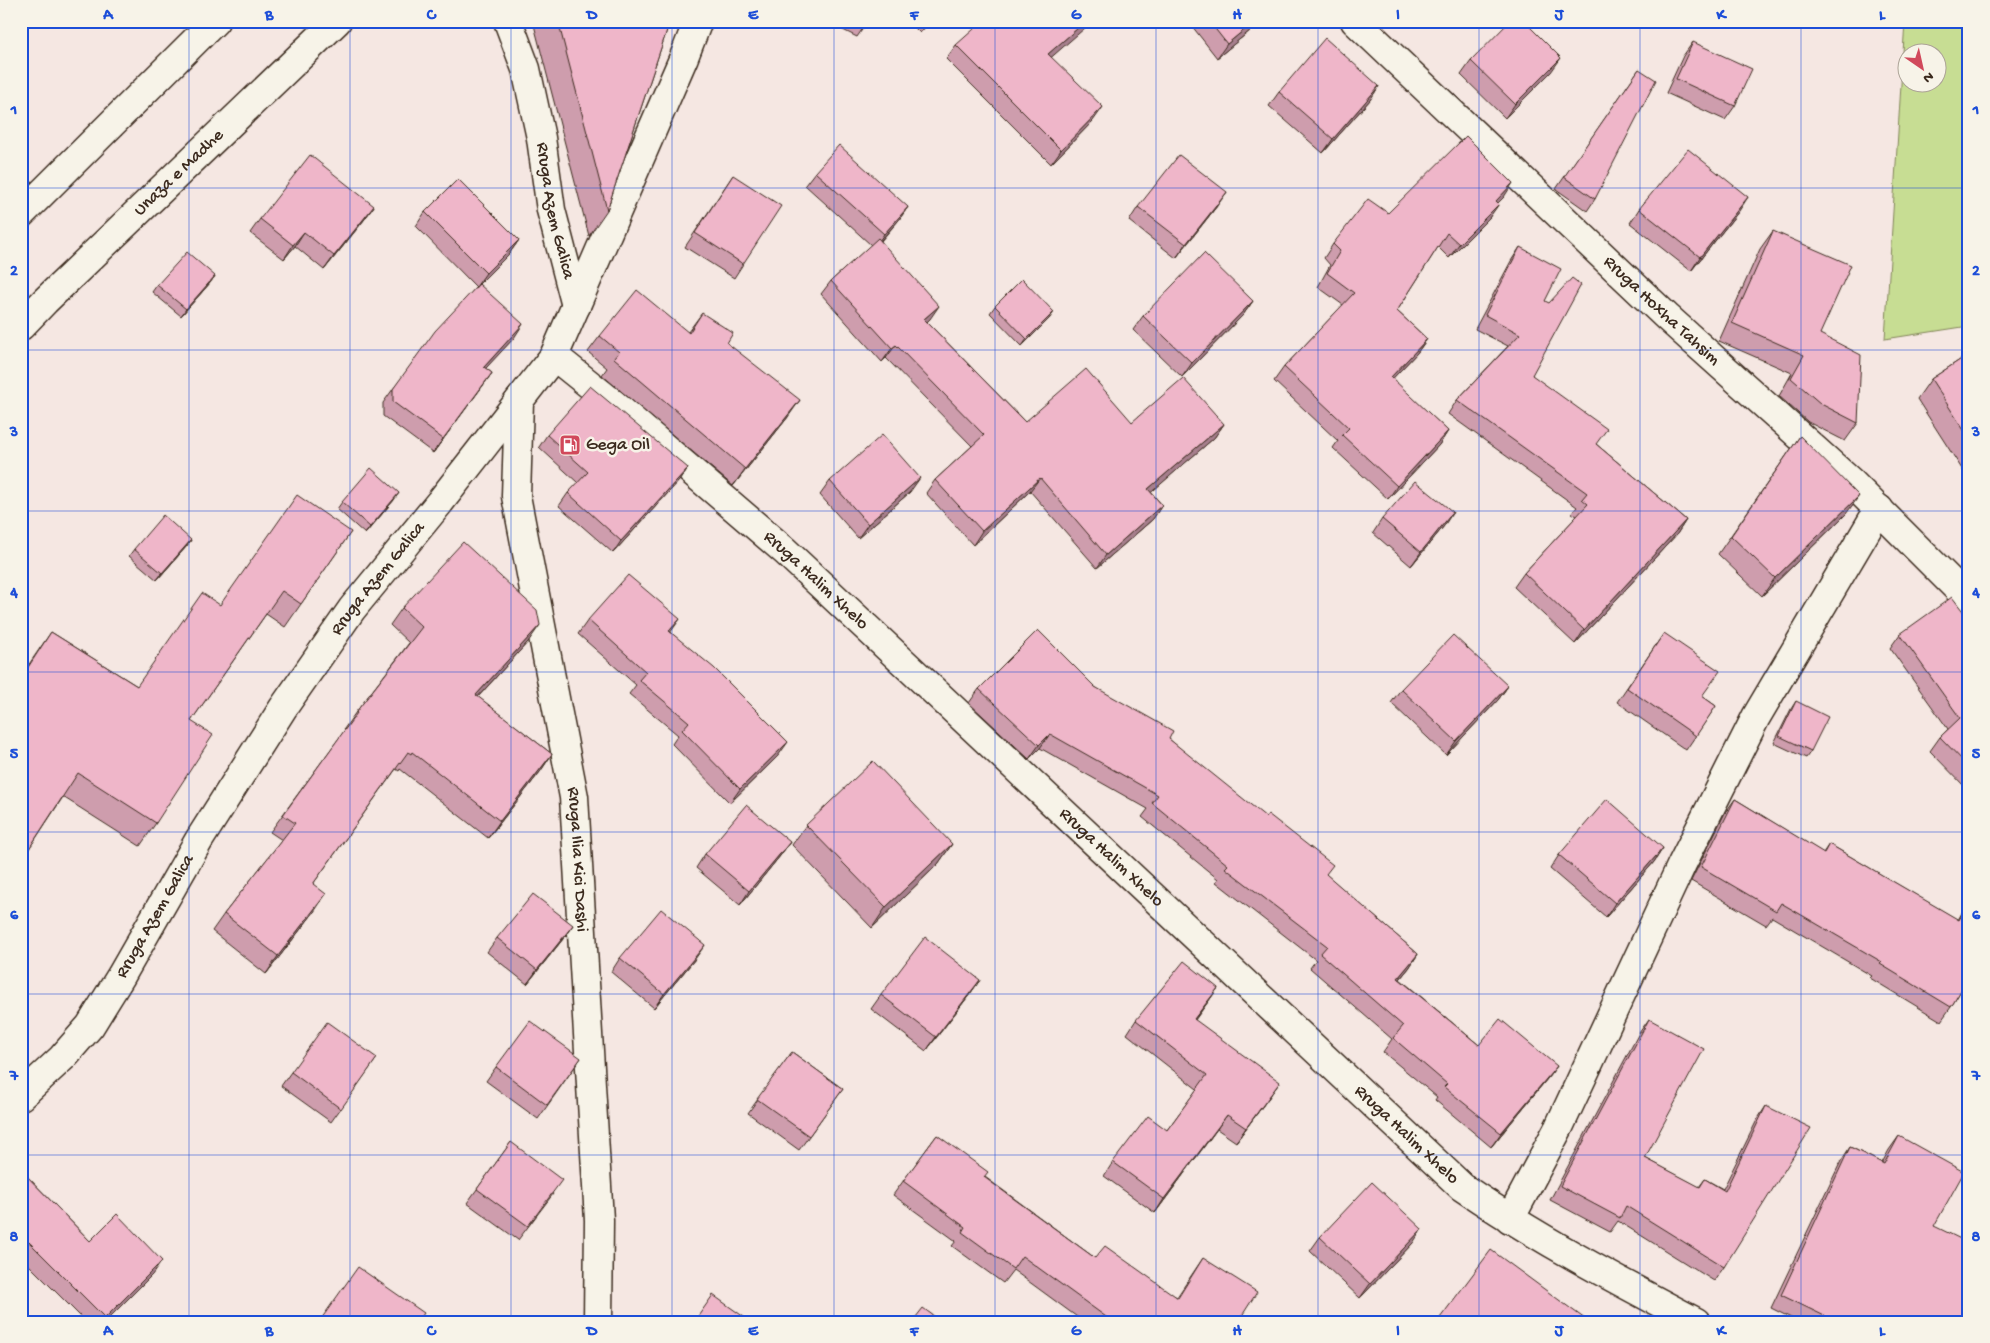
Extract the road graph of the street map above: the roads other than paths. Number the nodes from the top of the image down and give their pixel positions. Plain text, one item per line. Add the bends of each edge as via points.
1 (215, 21) edge
2 (337, 21) edge
3 (508, 21) edge
4 (698, 21) edge
5 (1355, 21) edge
6 (21, 214) edge
7 (576, 306) junction
8 (21, 326) edge
9 (554, 356) junction
10 (519, 401) junction
11 (1879, 510) junction
12 (1969, 600) edge
13 (21, 1096) edge
14 (1510, 1219) junction
15 (598, 1322) edge
16 (1696, 1322) edge

1 - 6 main road
2 - 8 main road, Unaza e Madhe
3 - 7 main road, Rruga Azem Galica via 526,69 541,138 551,210
4 - 7 main road
5 - 11 main road, Rruga Hoxha Tahsim via 1667,318
7 - 9 main road, Rruga Azem Galica
9 - 10 main road, Rruga Azem Galica
9 - 14 main road, Rruga Halim Xhelo via 785,551 1462,1187
10 - 13 main road, Rruga Azem Galica via 352,609 283,708 210,823 90,1026 62,1058
10 - 15 main road, Rruga Ilia Kici Dashi via 516,496 574,797 599,1220
11 - 12 main road, Rruga Hoxha Tahsim
11 - 14 main road via 1756,716 1682,864 1559,1127
14 - 16 main road, Rruga Halim Xhelo

